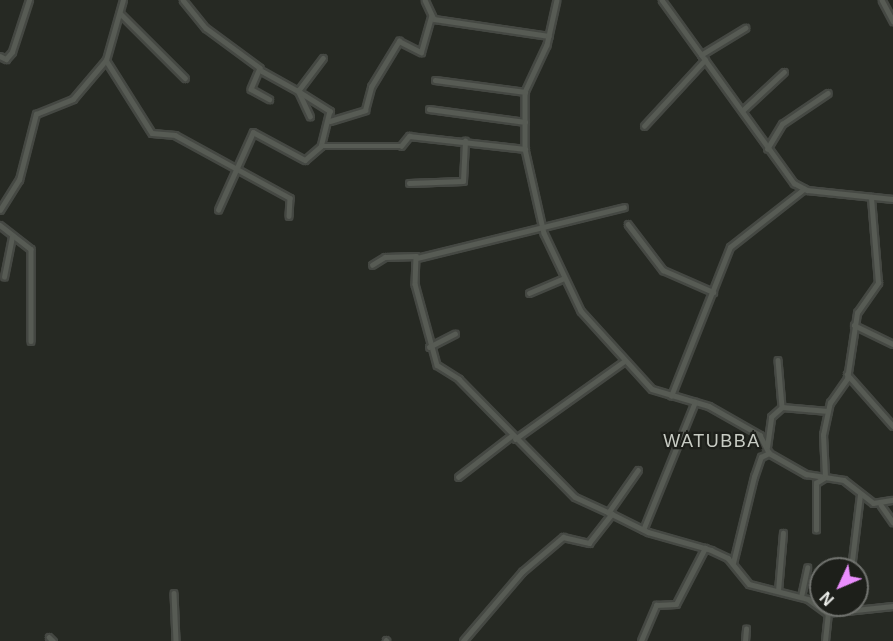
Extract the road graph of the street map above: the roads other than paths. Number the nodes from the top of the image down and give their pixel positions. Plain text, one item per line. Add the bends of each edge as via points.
1 (29, 0) edge
2 (123, 0) edge
3 (183, 0) edge
4 (425, 0) edge
5 (558, 0) edge
6 (662, 0) edge
7 (882, 0) edge
8 (120, 13) junction
9 (431, 16) junction
10 (893, 21) edge
11 (745, 27) dead end
12 (549, 36) junction
13 (0, 56) edge
14 (322, 58) dead end
15 (703, 58) junction
16 (106, 60) junction
17 (262, 71) junction
18 (784, 72) dead end
19 (185, 78) dead end
20 (435, 80) dead end
21 (298, 91) junction
22 (525, 92) junction
23 (828, 93) dead end
24 (269, 99) dead end
25 (429, 109) dead end
26 (742, 111) junction
27 (310, 117) dead end
28 (330, 121) junction
29 (525, 122) junction
30 (644, 126) dead end
31 (465, 141) junction
32 (321, 146) junction
33 (525, 149) junction
34 (767, 149) junction
35 (237, 168) junction
36 (409, 183) dead end
37 (804, 189) junction
38 (871, 197) junction
39 (893, 199) edge
40 (624, 207) dead end
41 (0, 210) edge
42 (218, 210) dead end
43 (289, 216) dead end
44 (627, 224) dead end
45 (0, 225) edge
46 (12, 237) junction
47 (417, 258) junction
48 (372, 265) dead end
49 (4, 277) dead end
50 (562, 279) junction
51 (713, 292) junction
52 (529, 293) dead end
53 (854, 325) junction
54 (455, 334) dead end
55 (31, 340) dead end
56 (893, 344) edge
57 (429, 348) junction
58 (778, 360) dead end
59 (623, 362) junction
60 (848, 374) junction
61 (671, 396) junction
62 (695, 402) junction
63 (782, 407) junction
64 (828, 411) junction
65 (893, 426) edge
66 (513, 438) junction
67 (768, 451) junction
68 (638, 471) dead end
69 (458, 477) dead end
70 (824, 477) junction
71 (860, 495) junction
72 (893, 500) edge
73 (881, 505) junction
74 (610, 513) junction
75 (893, 522) edge
76 (643, 530) junction
77 (816, 530) dead end
78 (783, 533) dead end
79 (705, 548) junction
80 (852, 557) edge
81 (733, 563) junction
82 (807, 568) dead end
83 (778, 591) junction
84 (174, 592) dead end
85 (801, 597) junction
86 (809, 602) edge
87 (893, 606) edge
88 (869, 607) edge
89 (828, 617) edge
90 (746, 629) dead end
91 (176, 641) edge
92 (463, 641) edge
93 (641, 641) edge
94 (745, 641) edge
95 (825, 641) edge

1 - 13 street via 12,52 6,59
2 - 8 street
3 - 17 street via 206,28
4 - 9 street
5 - 12 street
6 - 15 street
7 - 10 street
8 - 16 street
8 - 19 street
9 - 12 street
9 - 28 street via 421,52 399,41 371,87 365,110 349,111
11 - 15 street
12 - 22 street
14 - 21 street
15 - 26 street
15 - 30 street
16 - 35 street via 152,133 175,135
16 - 41 street via 74,99 36,114 19,180
17 - 21 street
17 - 24 street via 251,89
18 - 26 street
20 - 22 street
21 - 27 street
21 - 28 street via 327,106
22 - 29 street
23 - 34 street via 782,123
25 - 29 street
26 - 34 street
28 - 32 street via 320,135
29 - 33 street
31 - 32 street via 409,136 401,146
31 - 33 street
31 - 36 street via 463,181
32 - 35 street via 309,159 298,160 253,132
33 - 50 street via 542,225
34 - 37 street
35 - 42 street
35 - 43 street via 290,198
37 - 38 street
37 - 51 street via 733,243
38 - 39 street
38 - 53 street via 878,283
40 - 47 street
44 - 51 street via 663,270
45 - 46 street
46 - 49 street
46 - 55 street via 31,249
47 - 48 street via 385,257
47 - 57 street via 415,280
50 - 52 street
50 - 59 street via 589,323
51 - 61 street
53 - 56 street
53 - 60 street
54 - 57 street
57 - 66 street via 440,368 459,379
58 - 63 street
59 - 61 street via 652,389
59 - 66 street
60 - 64 street
60 - 65 street
61 - 62 street
62 - 67 street via 760,435
62 - 76 street
63 - 64 street
63 - 67 street via 771,417
64 - 70 street
66 - 69 street
66 - 74 street via 575,497
67 - 70 street via 806,474
67 - 81 street via 761,457 754,477
68 - 74 street
70 - 71 street via 844,480
70 - 77 street via 816,483
71 - 73 street
71 - 80 street
72 - 73 street
73 - 75 street
74 - 76 street
74 - 92 street via 589,543 563,537 522,572
76 - 79 street
78 - 83 street
79 - 81 street
79 - 93 street via 676,604 656,605
81 - 83 street via 749,584
82 - 85 street
83 - 85 street
84 - 91 street
85 - 86 street
87 - 88 street
89 - 95 street
90 - 94 street

